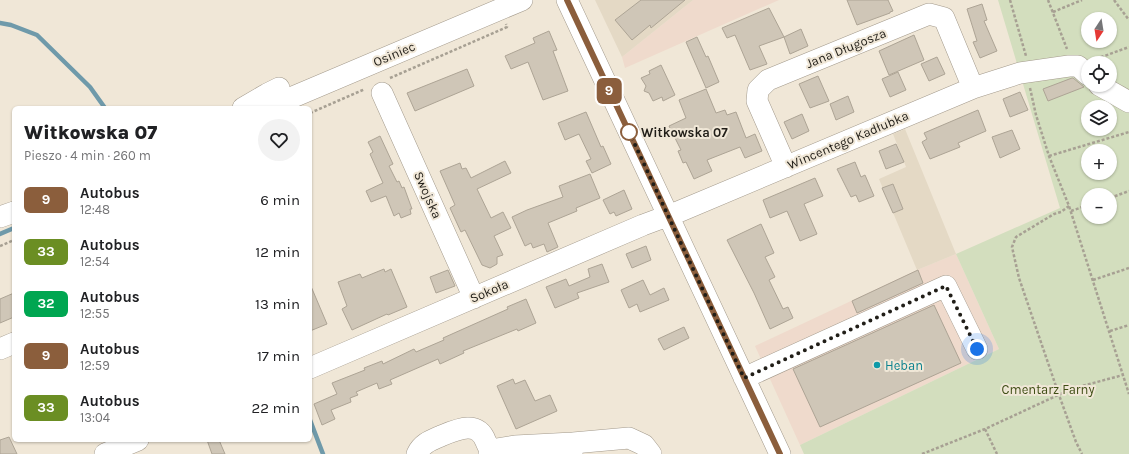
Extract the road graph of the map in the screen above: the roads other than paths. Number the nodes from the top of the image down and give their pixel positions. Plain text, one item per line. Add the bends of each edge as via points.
1 (484, 0) edge
2 (522, 0) edge
3 (567, 0) edge
4 (1080, 69) edge
5 (973, 88) junction
6 (1112, 92) edge
7 (382, 93) dead end
8 (1129, 102) edge
9 (246, 106) edge
10 (272, 106) edge
11 (786, 167) junction
12 (12, 213) edge
13 (669, 216) junction
14 (0, 217) edge
15 (474, 298) junction
16 (12, 344) edge
17 (0, 349) edge
18 (977, 349) dead end
19 (312, 367) edge
20 (744, 378) junction
21 (133, 442) edge
22 (573, 448) edge
23 (490, 452) edge
24 (105, 454) edge
25 (418, 454) edge
26 (651, 454) edge
27 (780, 454) edge

1 - 9 street, Osiniec via 267,94
2 - 10 street, Osiniec
3 - 13 street
4 - 5 street, Wincentego Kadłubka via 1069,66 1028,72
5 - 11 street, Wincentego Kadłubka
5 - 11 street, Jana Długosza via 944,18 929,14 768,80 758,90 757,101
6 - 8 street
7 - 15 street, Swojska
11 - 13 street, Wincentego Kadłubka
12 - 14 street
13 - 15 street, Sokoła via 647,223
13 - 20 street
15 - 19 street, Sokoła
16 - 17 street
18 - 20 street via 946,286
20 - 27 street
21 - 24 street
22 - 23 street via 515,446
22 - 26 street via 629,438 644,445
23 - 25 street via 478,430 467,428 428,442 420,448

